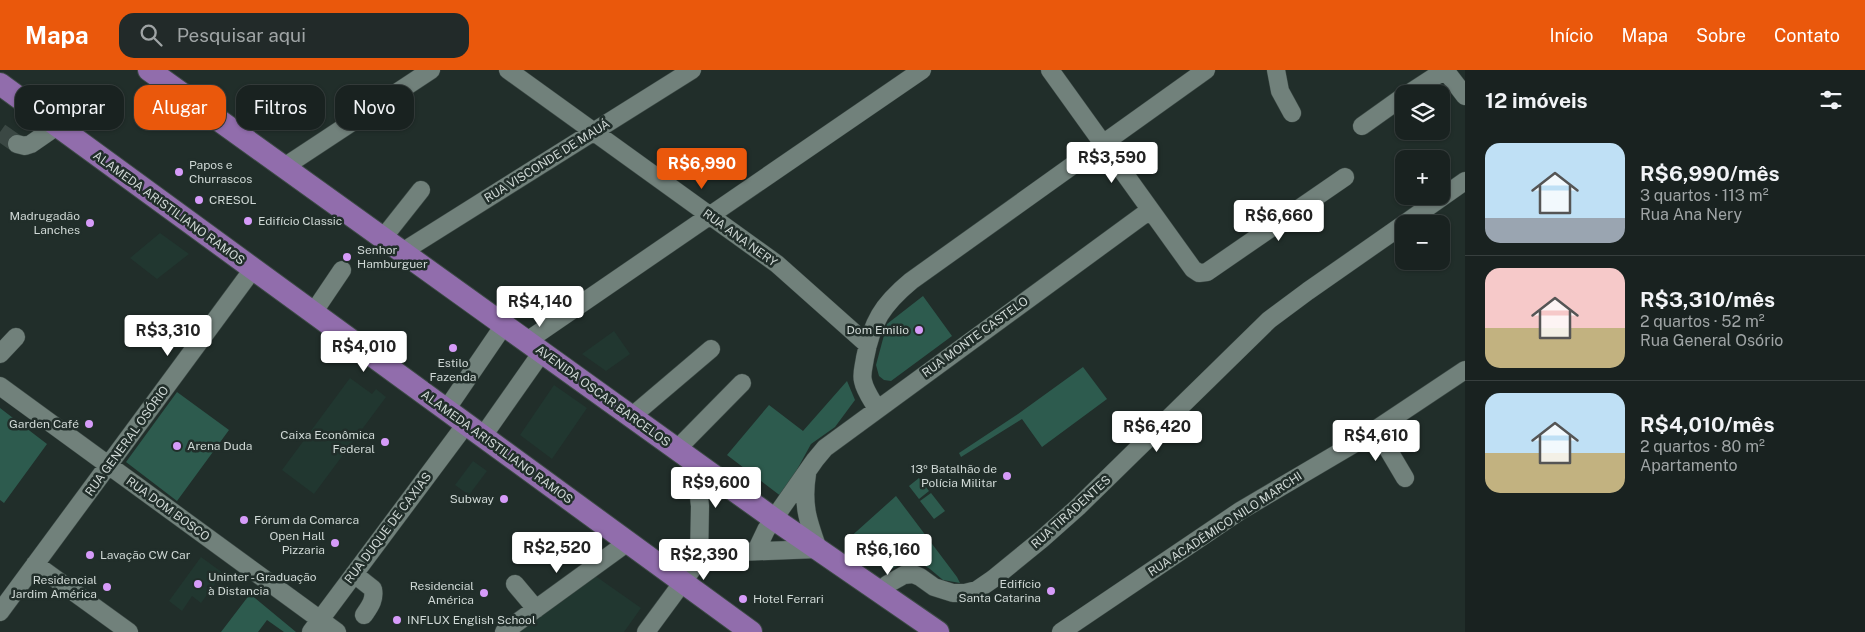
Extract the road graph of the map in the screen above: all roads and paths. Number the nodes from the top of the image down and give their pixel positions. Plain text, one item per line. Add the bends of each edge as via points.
1 (149, 70) edge
2 (431, 70) edge
3 (508, 70) edge
4 (692, 70) edge
5 (922, 70) edge
6 (1050, 70) edge
7 (1206, 70) edge
8 (1276, 70) edge
9 (1445, 70) edge
10 (1422, 85) edge
11 (2, 90) edge
12 (1465, 96) edge
13 (15, 99) edge
14 (1395, 102) edge
15 (1292, 113) dead end
16 (1362, 126) dead end
17 (51, 130) edge
18 (63, 130) edge
19 (593, 132) junction
20 (17, 144) dead end
21 (1103, 144) junction
22 (284, 167) junction
23 (1345, 177) dead end
24 (1465, 181) edge
25 (421, 190) dead end
26 (1150, 210) junction
27 (709, 215) junction
28 (1417, 215) edge
29 (1395, 230) edge
30 (383, 238) junction
31 (402, 252) junction
32 (253, 268) junction
33 (342, 270) dead end
34 (313, 313) junction
35 (504, 325) junction
36 (16, 337) dead end
37 (868, 345) junction
38 (534, 347) junction
39 (711, 350) dead end
40 (0, 354) edge
41 (1465, 370) edge
42 (742, 383) dead end
43 (0, 386) edge
44 (877, 409) junction
45 (446, 410) junction
46 (632, 417) junction
47 (1376, 429) junction
48 (474, 430) junction
49 (686, 455) junction
50 (109, 466) junction
51 (807, 471) junction
52 (1405, 478) dead end
53 (774, 519) junction
54 (628, 542) junction
55 (818, 549) junction
56 (756, 551) junction
57 (699, 560) junction
58 (35, 564) junction
59 (354, 574) junction
60 (683, 582) junction
61 (515, 584) dead end
62 (878, 592) junction
63 (536, 609) junction
64 (0, 612) edge
65 (364, 615) dead end
66 (315, 626) edge
67 (129, 632) edge
68 (336, 632) edge
69 (504, 632) edge
70 (646, 632) edge
71 (751, 632) edge
72 (938, 632) edge
73 (1061, 632) edge

1 - 22 main road, AVENIDA OSCAR BARCELOS
2 - 22 street
3 - 19 street, RUA ANA NERY
4 - 19 street, RUA VISCONDE DE MAUÁ
5 - 27 street
6 - 21 street
7 - 21 street
8 - 15 street via 1280,90
9 - 10 street
9 - 12 street
11 - 13 main road, ALAMEDA ARISTILIANO RAMOS
14 - 16 street
17 - 20 street via 31,144
18 - 32 main road, ALAMEDA ARISTILIANO RAMOS
19 - 27 street, RUA ANA NERY
19 - 31 street, RUA VISCONDE DE MAUÁ
21 - 26 street
21 - 37 street via 900,290 882,310
22 - 30 main road, AVENIDA OSCAR BARCELOS
23 - 26 street via 1207,272 1199,273 1193,269
24 - 28 street, RUA TIRADENTES
25 - 30 street
26 - 44 street, RUA MONTE CASTELO
27 - 37 street, RUA ANA NERY via 776,264
27 - 38 street
29 - 62 street, RUA TIRADENTES via 1269,320 1078,507 993,579 965,594 934,587 913,574 904,575
30 - 31 main road, AVENIDA OSCAR BARCELOS
31 - 35 main road, AVENIDA OSCAR BARCELOS
32 - 34 main road, ALAMEDA ARISTILIANO RAMOS
32 - 50 street, RUA GENERAL OSÓRIO
33 - 34 street
34 - 45 main road, ALAMEDA ARISTILIANO RAMOS
35 - 38 main road, AVENIDA OSCAR BARCELOS
35 - 45 street
36 - 40 street
37 - 44 street via 862,380
38 - 46 main road, AVENIDA OSCAR BARCELOS
38 - 48 street, RUA DUQUE DE CAXIAS
39 - 46 street
41 - 47 street, RUA ACADÊMICO NILO MARCHI
42 - 49 street
43 - 50 street, RUA DOM BOSCO
44 - 51 street, RUA MONTE CASTELO via 820,453
45 - 48 main road, ALAMEDA ARISTILIANO RAMOS
46 - 49 main road, AVENIDA OSCAR BARCELOS
47 - 52 street
47 - 73 street, RUA ACADÊMICO NILO MARCHI via 1254,502
48 - 54 main road, ALAMEDA ARISTILIANO RAMOS
48 - 59 street, RUA DUQUE DE CAXIAS
49 - 53 main road, AVENIDA OSCAR BARCELOS
49 - 57 street via 700,506
50 - 58 street, RUA GENERAL OSÓRIO
50 - 66 street, RUA DOM BOSCO
51 - 53 street, RUA MONTE CASTELO
51 - 55 street via 805,508
53 - 55 main road, AVENIDA OSCAR BARCELOS
53 - 56 street, RUA MONTE CASTELO
54 - 60 main road, ALAMEDA ARISTILIANO RAMOS
54 - 63 street
55 - 56 street
55 - 62 main road, AVENIDA OSCAR BARCELOS
56 - 57 street
57 - 60 street
58 - 64 street, RUA GENERAL OSÓRIO
58 - 67 street
59 - 65 street via 373,589 373,602
59 - 66 street, RUA DUQUE DE CAXIAS
60 - 70 street
60 - 71 main road, ALAMEDA ARISTILIANO RAMOS
61 - 63 street
62 - 72 main road, AVENIDA OSCAR BARCELOS
63 - 69 street
66 - 68 street, RUA DOM BOSCO

